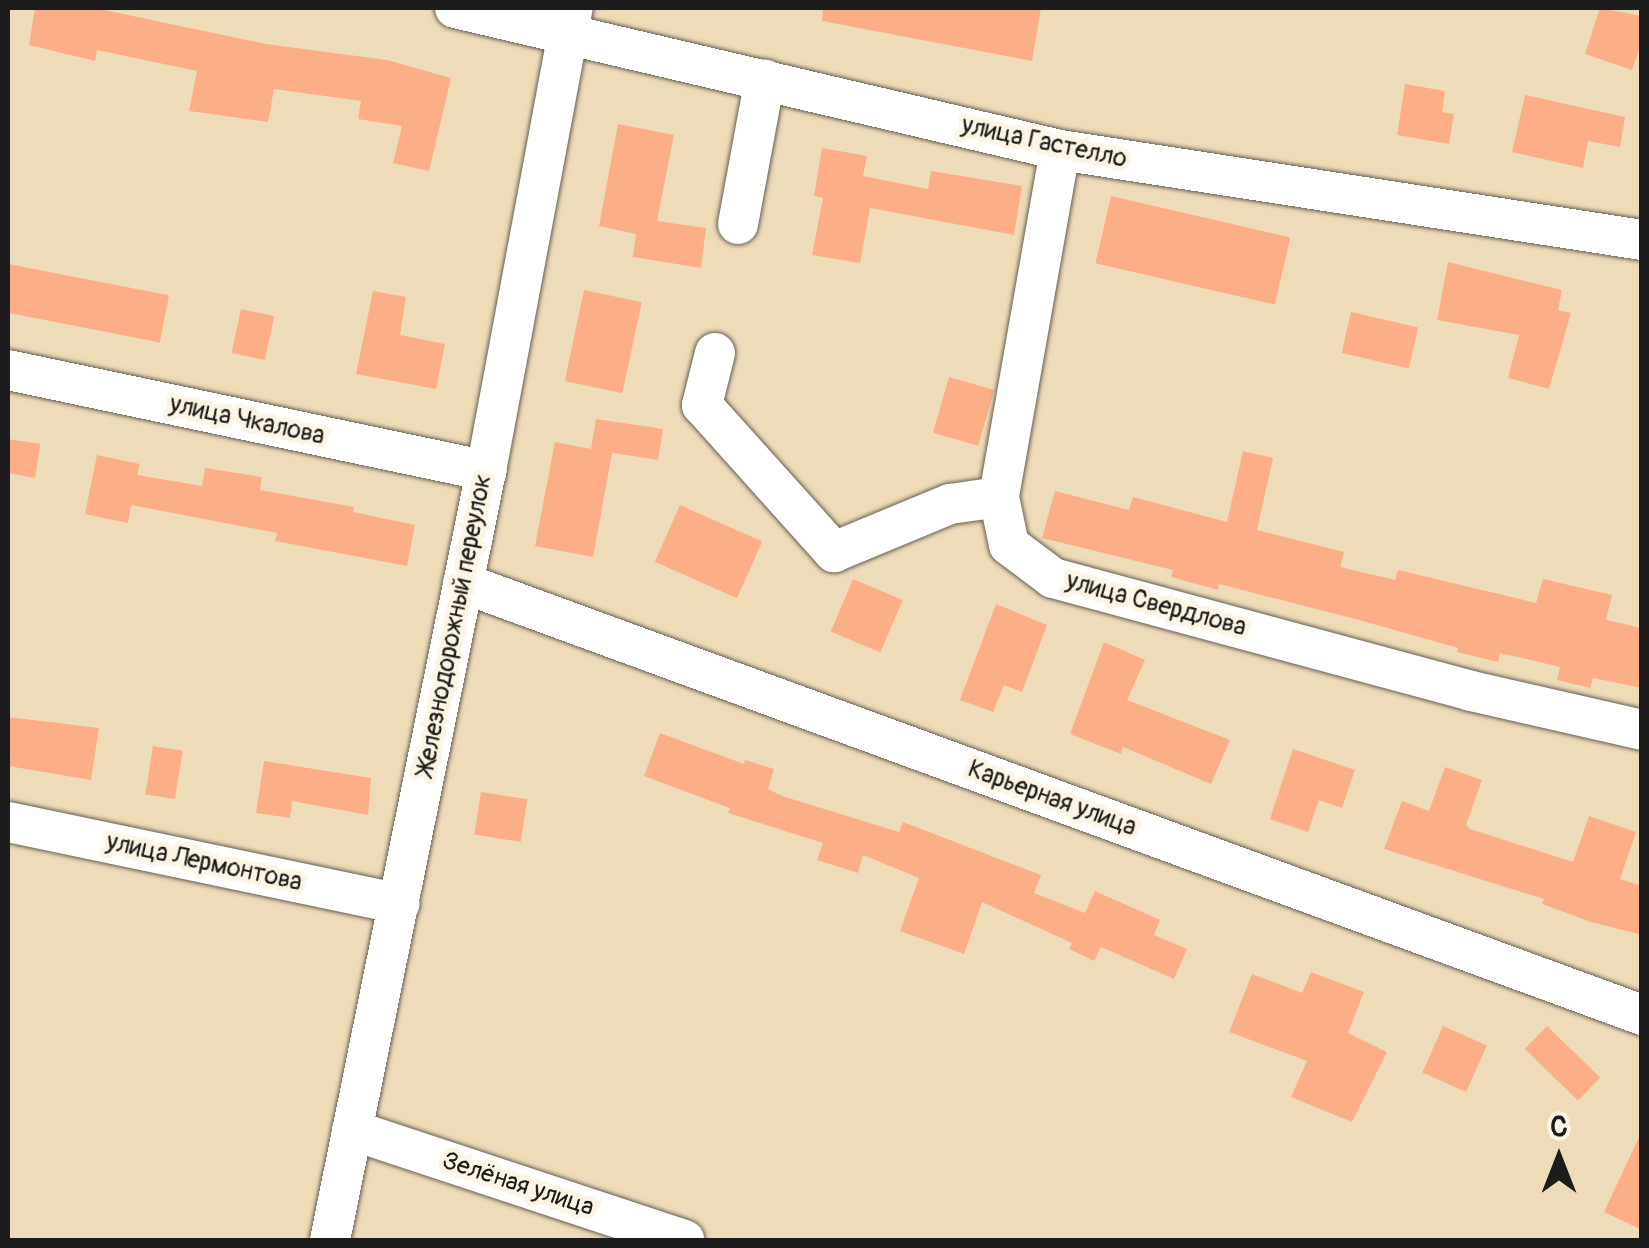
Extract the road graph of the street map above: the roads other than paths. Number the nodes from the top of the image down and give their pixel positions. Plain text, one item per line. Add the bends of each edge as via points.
1 (454, 8) edge
2 (570, 19) edge
3 (765, 79) junction
4 (1060, 150) junction
5 (738, 224) dead end
6 (1642, 240) edge
7 (715, 354) dead end
8 (8, 370) edge
9 (486, 472) junction
10 (999, 497) junction
11 (463, 583) junction
12 (1642, 730) edge
13 (8, 822) edge
14 (400, 904) junction
15 (1642, 1016) edge
16 (352, 1130) junction
17 (330, 1240) edge
18 (684, 1240) edge

1 - 2 street, улица Гастелло
2 - 3 street, улица Гастелло
2 - 9 street, Железнодорожный переулок
3 - 4 street, улица Гастелло
3 - 5 street
4 - 6 street, улица Гастелло
4 - 10 street, улица Свердлова
7 - 10 street via 702,405 834,552 950,504
8 - 9 street, улица Чкалова
9 - 11 street, Железнодорожный переулок
10 - 12 street, улица Свердлова via 1010,545 1053,578
11 - 14 street, Железнодорожный переулок
11 - 15 street, Карьерная улица
13 - 14 street, улица Лермонтова
14 - 16 street, Железнодорожный переулок
16 - 17 street, Железнодорожный переулок
16 - 18 street, Зелёная улица

